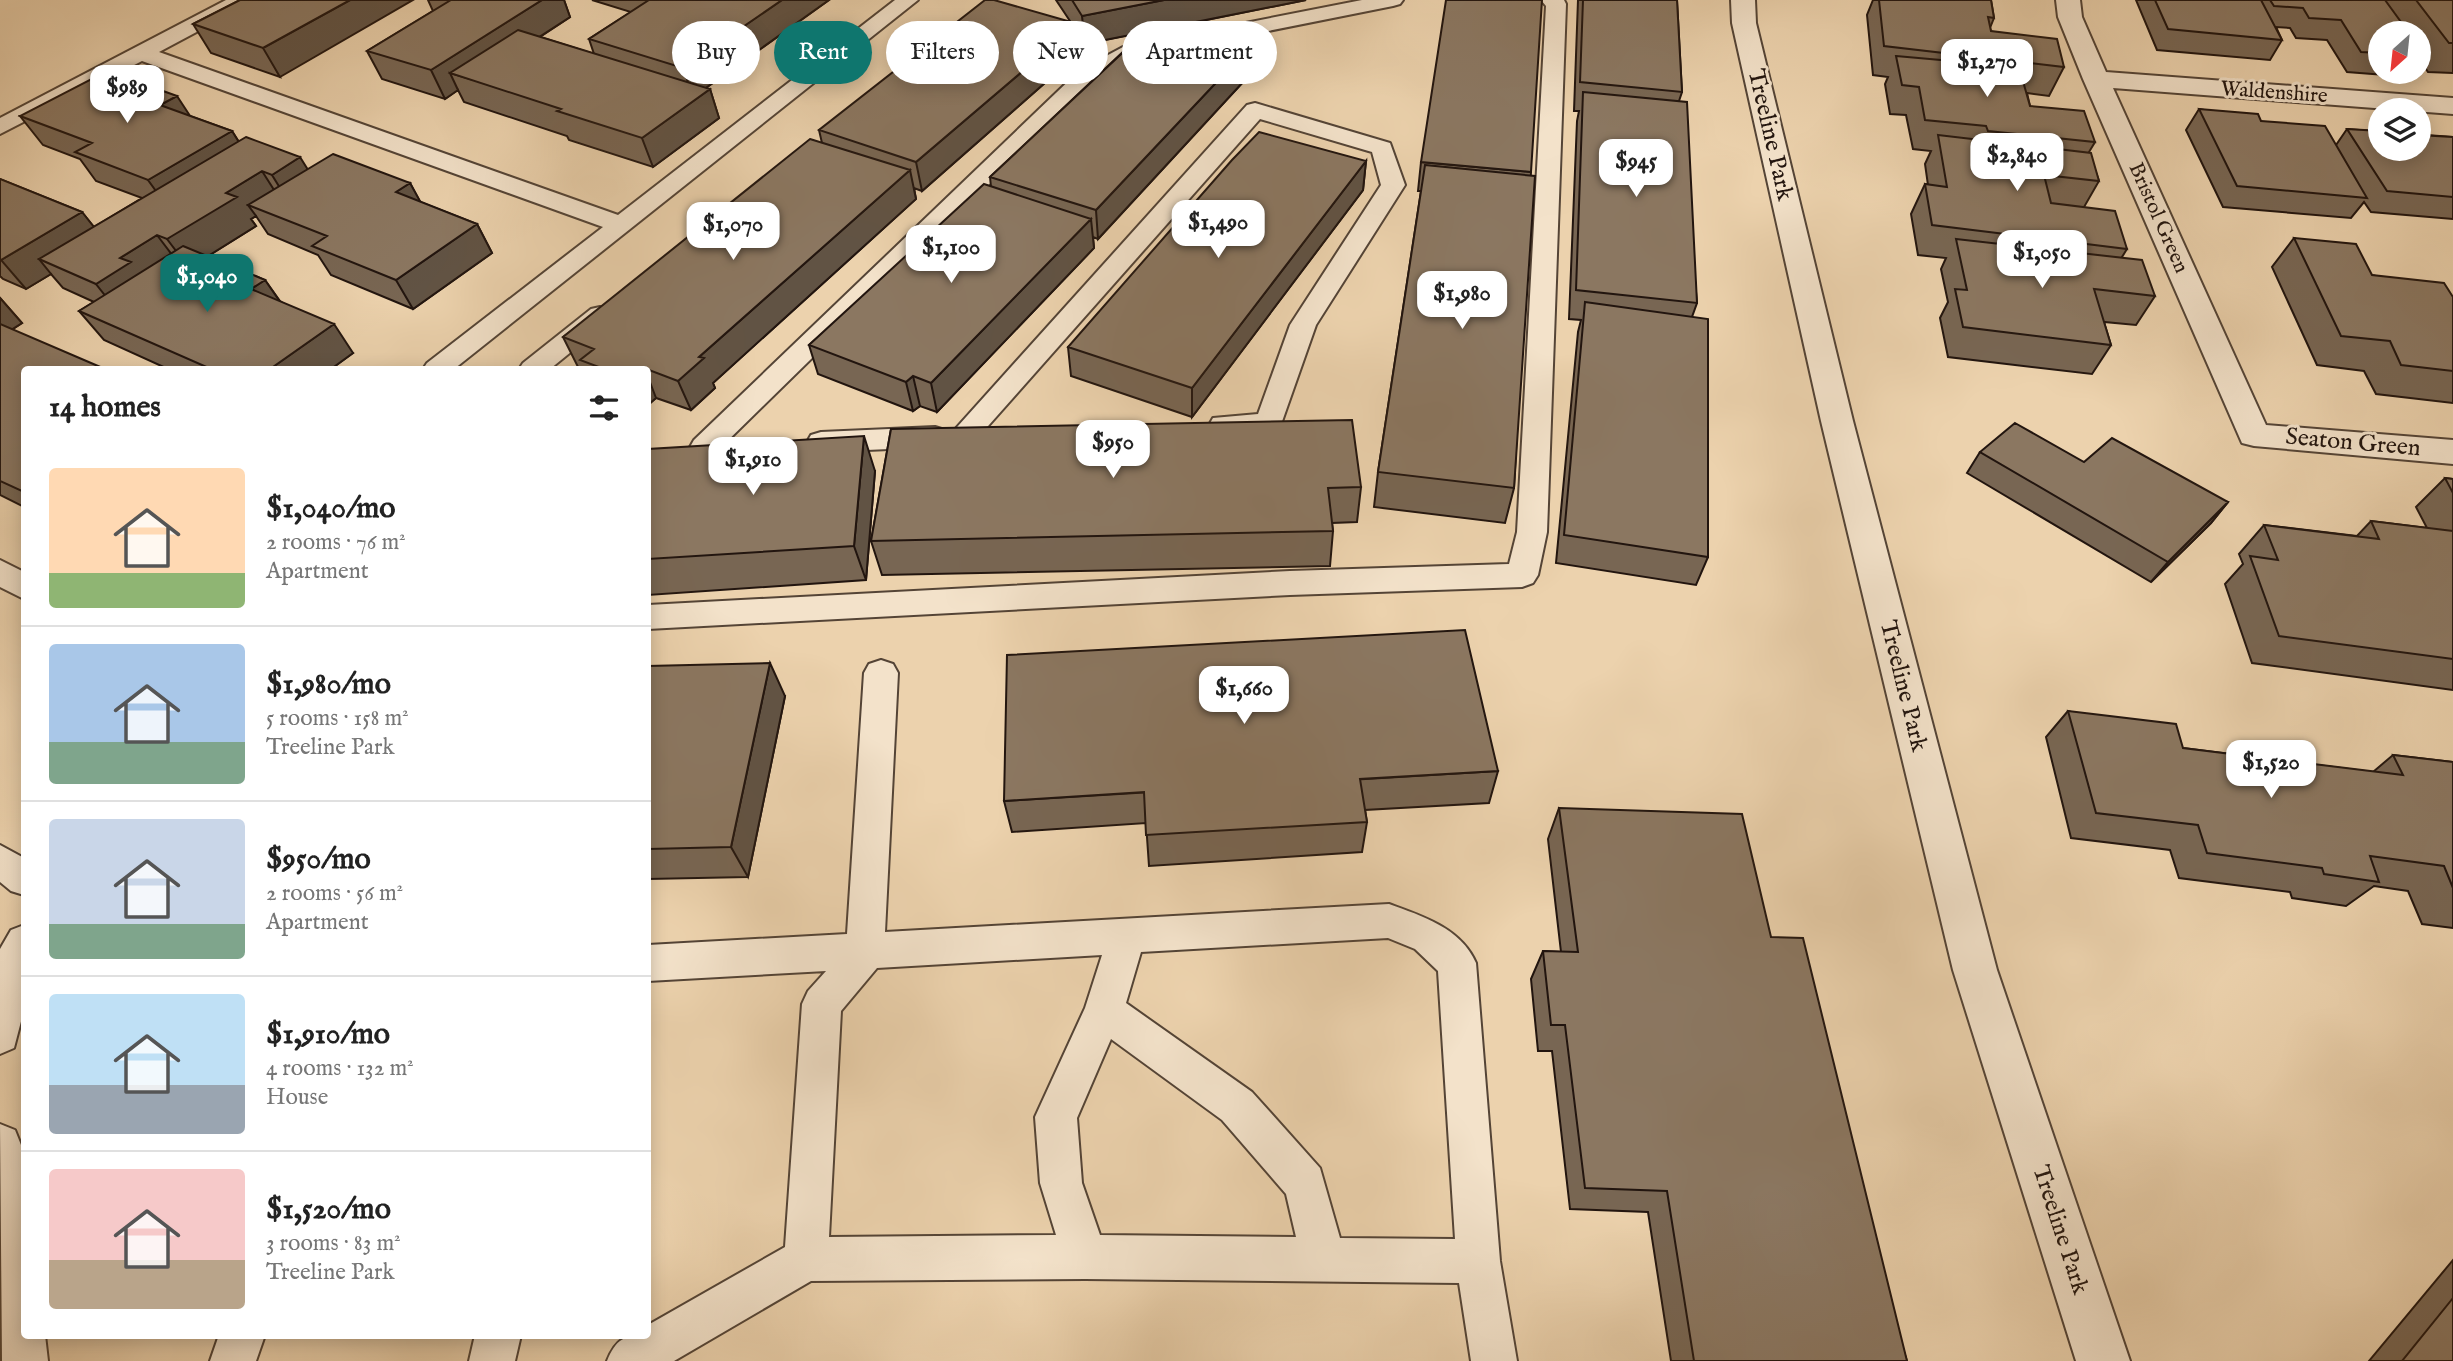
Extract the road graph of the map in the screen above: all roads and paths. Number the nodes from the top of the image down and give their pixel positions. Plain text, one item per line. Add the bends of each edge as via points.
1 (242, 0) edge
2 (908, 0) edge
3 (1393, 0) edge
4 (1551, 0) edge
5 (1743, 0) edge
6 (2068, 0) edge
7 (141, 53) junction
8 (2096, 79) junction
9 (2453, 106) edge
10 (0, 127) edge
11 (622, 225) junction
12 (619, 300) edge
13 (441, 366) edge
14 (537, 366) edge
15 (1199, 426) edge
16 (2254, 435) joint
17 (800, 443) edge
18 (745, 445) edge
19 (2453, 452) edge
20 (0, 572) edge
21 (21, 585) edge
22 (651, 617) edge
23 (881, 673) dead end
24 (0, 861) edge
25 (21, 877) edge
26 (1127, 937) junction
27 (21, 947) edge
28 (865, 953) junction
29 (651, 963) edge
30 (1104, 1010) junction
31 (0, 1035) edge
32 (0, 1145) edge
33 (1085, 1256) junction
34 (806, 1259) junction
35 (1323, 1261) junction
36 (1478, 1261) junction
37 (21, 1334) edge
38 (22, 1339) edge
39 (241, 1339) edge
40 (497, 1339) edge
41 (24, 1361) edge
42 (233, 1361) edge
43 (492, 1361) edge
44 (630, 1361) edge
45 (1494, 1361) edge
46 (2103, 1361) edge

1 - 7 lane
2 - 11 lane
3 - 18 lane via 1132,52 1088,75 693,447
4 - 22 lane via 1556,4 1534,491 1522,575
5 - 46 street, Treeline Park via 1744,23 1837,421 1975,970
6 - 8 street, Bristol Green via 2070,17
7 - 10 lane
7 - 11 lane
8 - 9 street, Waldenshire
8 - 16 street, Bristol Green
11 - 13 lane
12 - 14 lane
15 - 17 lane via 1269,423 1303,325 1393,185 1382,148 1255,110 977,435
16 - 19 street, Seaton Green
20 - 21 lane
23 - 28 lane
24 - 25 lane
26 - 28 lane
26 - 30 lane
26 - 36 lane via 1389,921 1428,937 1457,963
27 - 31 lane
28 - 29 lane
28 - 34 lane via 822,1004
30 - 33 lane via 1056,1117 1061,1184
30 - 35 lane via 1237,1106 1297,1174 1305,1184
32 - 37 lane
33 - 34 lane
33 - 35 lane
34 - 44 lane
35 - 36 lane
36 - 45 lane
38 - 41 lane
39 - 42 lane
40 - 43 lane

